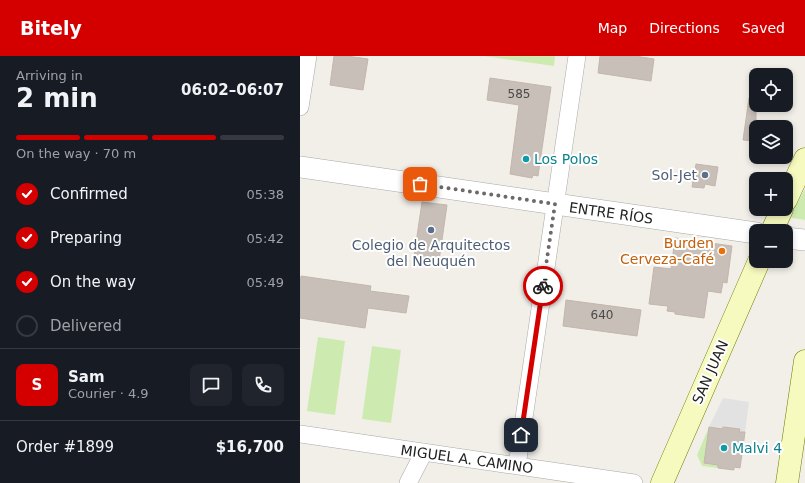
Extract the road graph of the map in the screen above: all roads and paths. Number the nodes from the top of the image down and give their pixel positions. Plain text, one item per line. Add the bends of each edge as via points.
1 (308, 56) edge
2 (577, 56) edge
3 (300, 107) edge
4 (805, 159) edge
5 (300, 167) edge
6 (793, 185) edge
7 (555, 204) junction
8 (749, 232) edge
9 (793, 239) edge
10 (805, 240) edge
11 (756, 268) edge
12 (805, 361) edge
13 (300, 434) edge
14 (424, 452) junction
15 (517, 466) junction
16 (408, 483) edge
17 (634, 483) edge
18 (662, 483) edge
19 (787, 483) edge

1 - 3 street
2 - 7 street
4 - 6 main road
5 - 7 street, ENTRE RÍOS
7 - 8 street, ENTRE RÍOS
7 - 15 street
9 - 10 street
11 - 18 main road, SAN JUAN
12 - 19 main road
13 - 14 street, MIGUEL A. CAMINO
14 - 15 street, MIGUEL A. CAMINO
14 - 16 street
15 - 17 street, MIGUEL A. CAMINO

